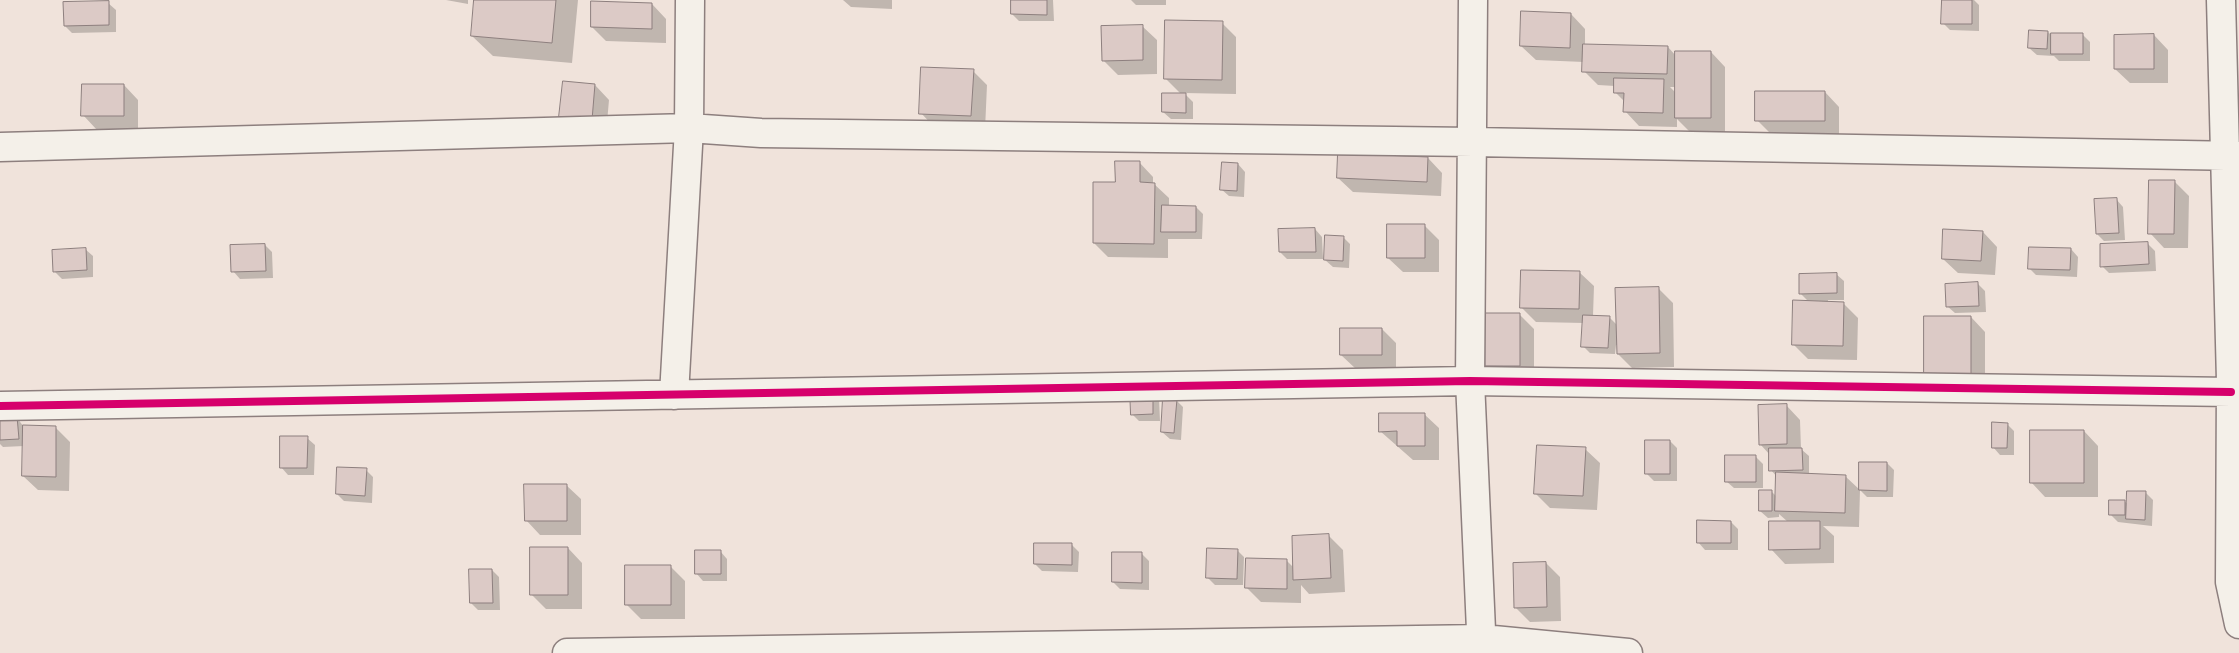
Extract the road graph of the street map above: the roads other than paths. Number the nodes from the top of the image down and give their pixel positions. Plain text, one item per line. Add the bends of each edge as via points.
1 (690, 0) edge
2 (1473, 0) edge
3 (2220, 0) edge
4 (689, 128) junction
5 (1473, 142) junction
6 (0, 147) edge
7 (2232, 156) edge
8 (1470, 382) junction
9 (2231, 392) junction
10 (674, 395) junction
11 (0, 406) edge
12 (2239, 624) edge
13 (1482, 646) edge
14 (723, 652) edge
15 (567, 653) edge
16 (1628, 653) edge

1 - 4 street
2 - 5 street
3 - 7 street
4 - 5 street via 761,133
4 - 6 street
4 - 10 street
5 - 7 street
5 - 8 street
7 - 9 street
8 - 9 street
8 - 10 street
8 - 13 street
9 - 12 street via 2230,582
10 - 11 street
13 - 14 street
13 - 16 street
14 - 15 street

